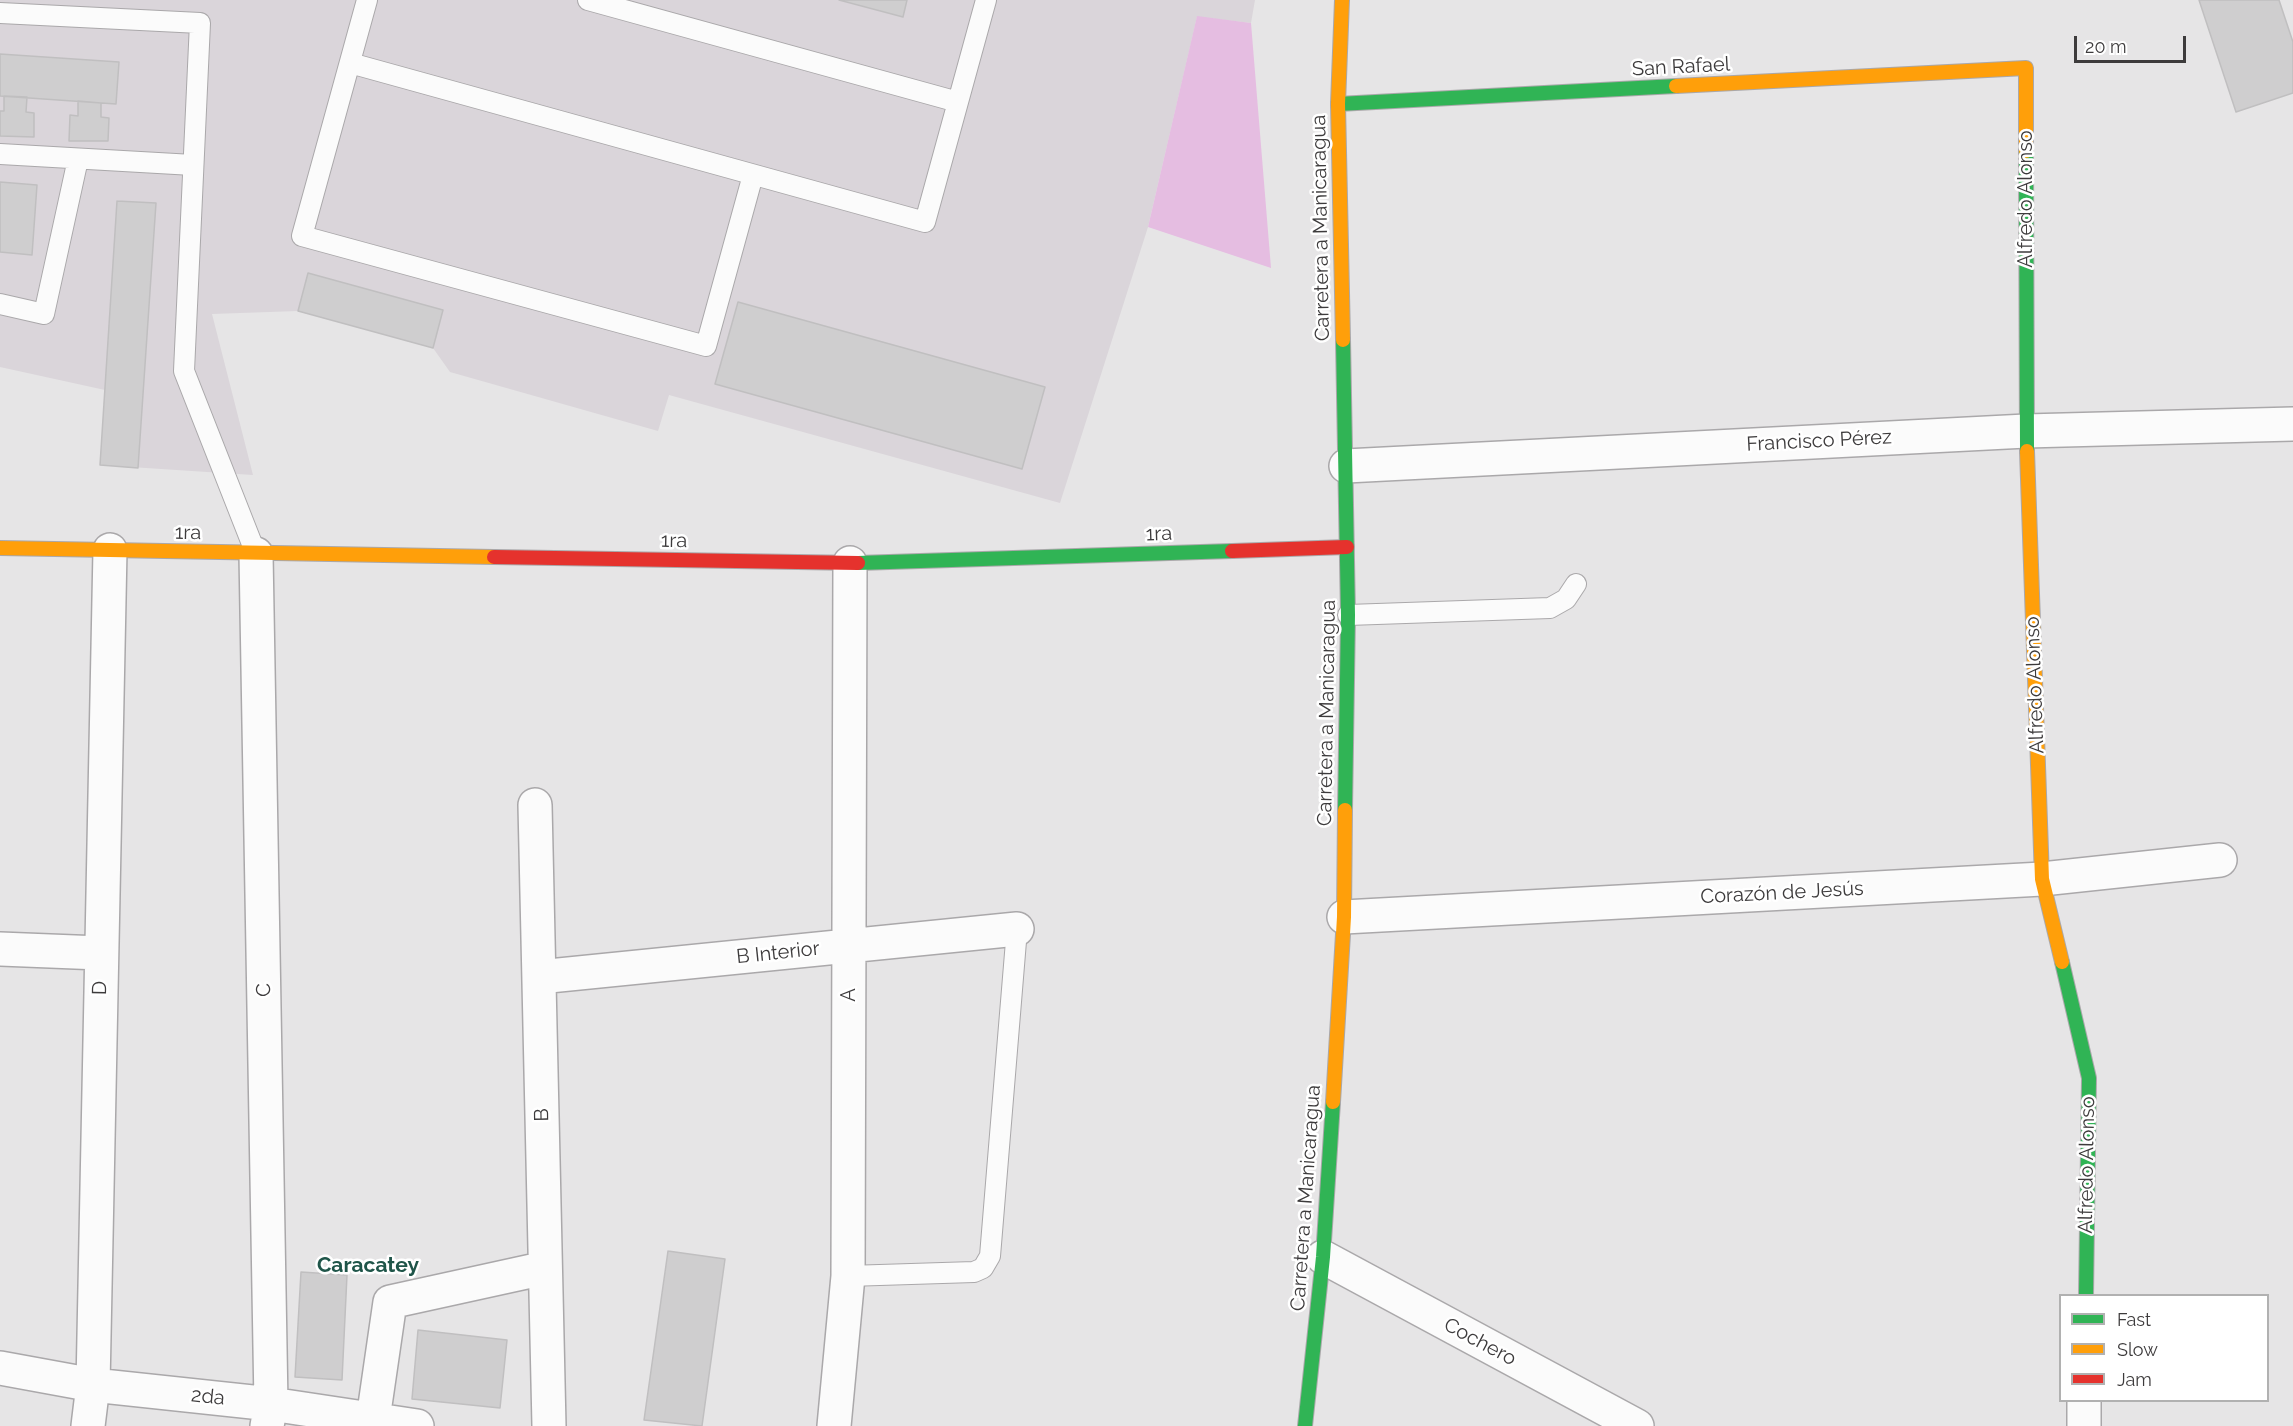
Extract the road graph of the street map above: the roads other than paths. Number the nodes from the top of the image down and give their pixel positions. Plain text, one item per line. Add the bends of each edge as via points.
1 (367, 0) edge
2 (588, 0) edge
3 (986, 0) edge
4 (1342, 0) edge
5 (0, 13) edge
6 (350, 63) junction
7 (2026, 68) joint
8 (958, 102) junction
9 (1338, 104) junction
10 (0, 154) edge
11 (78, 159) junction
12 (193, 165) junction
13 (753, 175) junction
14 (0, 304) edge
15 (2293, 424) edge
16 (2026, 431) junction
17 (1346, 466) junction
18 (1347, 547) junction
19 (0, 548) edge
20 (110, 550) junction
21 (256, 554) junction
22 (850, 563) junction
23 (1576, 584) dead end
24 (1348, 615) junction
25 (535, 805) dead end
26 (2220, 860) dead end
27 (2042, 879) junction
28 (1344, 917) junction
29 (1017, 929) joint
30 (849, 946) junction
31 (0, 949) edge
32 (100, 953) junction
33 (539, 977) junction
34 (1323, 1257) junction
35 (545, 1268) junction
36 (848, 1276) junction
37 (2086, 1294) edge
38 (0, 1368) edge
39 (93, 1385) junction
40 (2084, 1402) edge
41 (269, 1415) edge
42 (374, 1419) junction
43 (88, 1426) edge
44 (417, 1426) edge
45 (549, 1426) edge
46 (834, 1426) edge
47 (1305, 1426) edge
48 (1637, 1426) edge
49 (2084, 1426) edge

1 - 6 lane
2 - 8 lane
3 - 8 lane
4 - 9 street, Carretera a Manicaragua
5 - 12 lane via 200,23
6 - 13 lane
6 - 13 lane via 303,236 706,346
7 - 9 street, San Rafael
7 - 16 street, Alfredo Alonso
8 - 13 lane via 924,222
9 - 17 street, Carretera a Manicaragua
10 - 11 lane
11 - 12 lane
11 - 14 lane via 44,314
12 - 21 lane via 184,370
15 - 16 street, Francisco Pérez
16 - 17 street, Francisco Pérez
16 - 27 street, Alfredo Alonso
17 - 18 street, Carretera a Manicaragua
18 - 22 street, 1ra
18 - 24 street, Carretera a Manicaragua
19 - 20 street, 1ra
20 - 21 street, 1ra
20 - 32 street, D
21 - 22 street, 1ra
21 - 41 street, C
22 - 30 street, A
23 - 24 lane via 1566,599 1550,608
24 - 28 street, Carretera a Manicaragua
25 - 33 street, B
26 - 27 street, Corazón de Jesús
27 - 28 street, Corazón de Jesús
27 - 37 street, Alfredo Alonso via 2089,1078
28 - 34 street, Carretera a Manicaragua
29 - 30 street, B Interior
29 - 36 lane via 990,1256 983,1268 974,1272
30 - 33 street, B Interior
30 - 36 street, A
31 - 32 street
32 - 39 street, D
33 - 35 street, B
34 - 47 street, Carretera a Manicaragua
34 - 48 street, Cochero
35 - 42 street via 390,1302
35 - 45 street, B
36 - 46 street, A
38 - 39 street, 2da
39 - 41 street, 2da
39 - 43 street, D
40 - 49 street
41 - 42 street, 2da
42 - 44 street, 2da

